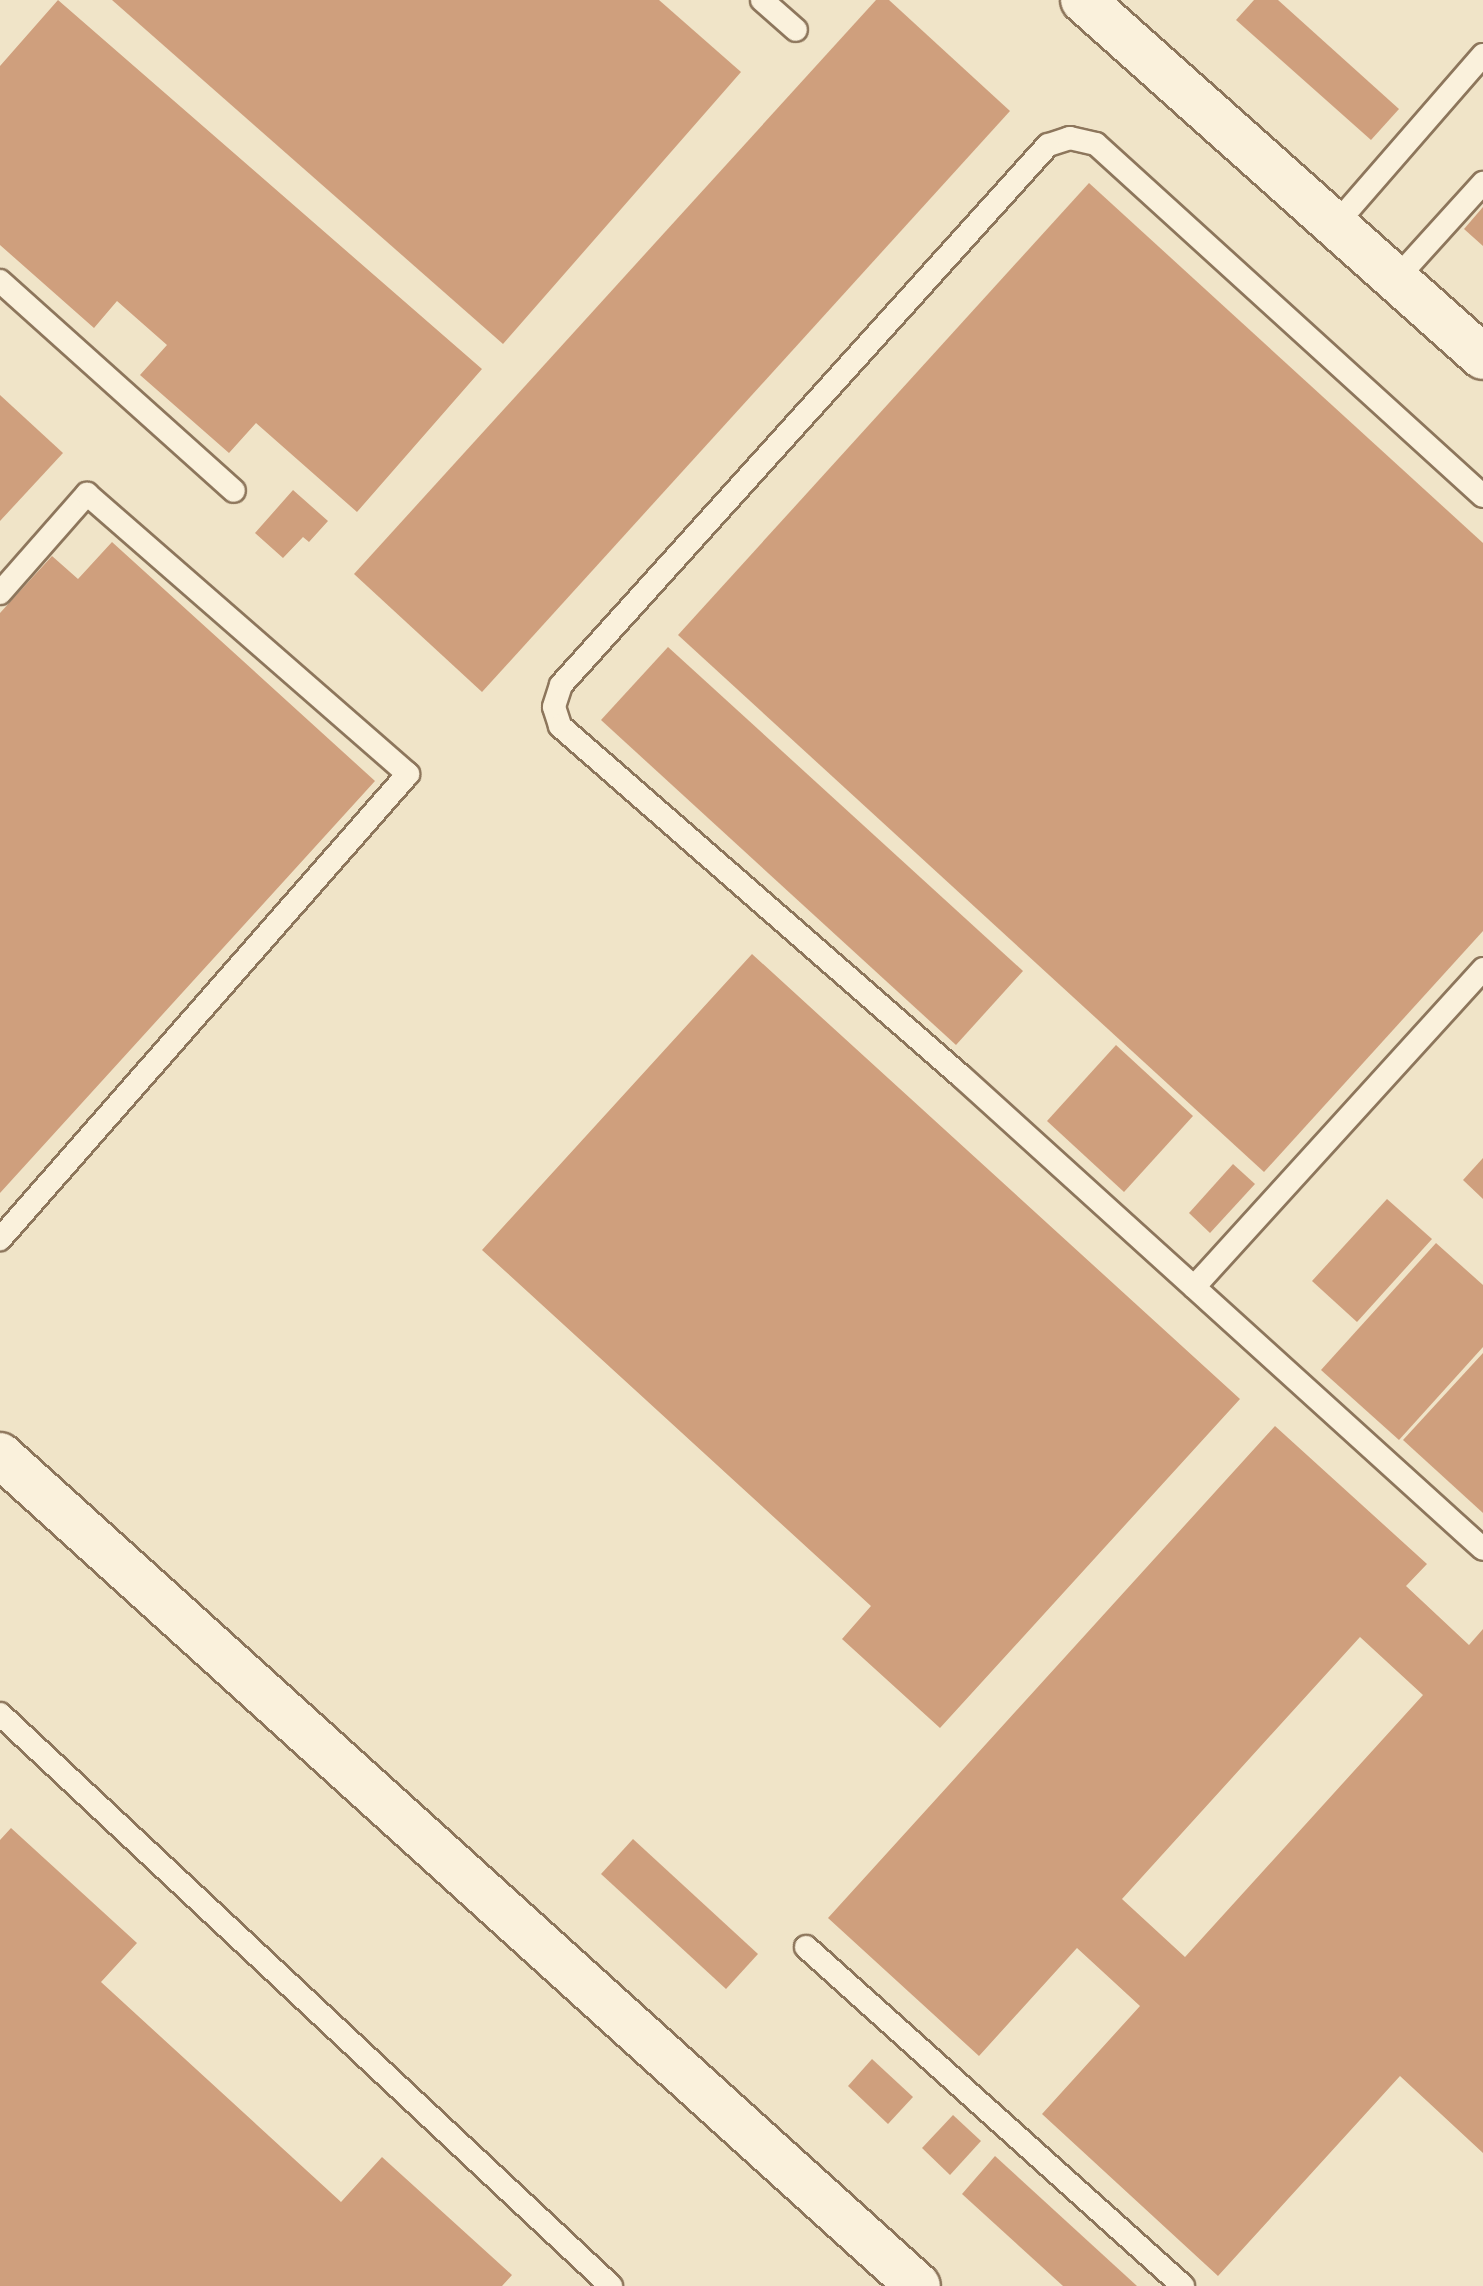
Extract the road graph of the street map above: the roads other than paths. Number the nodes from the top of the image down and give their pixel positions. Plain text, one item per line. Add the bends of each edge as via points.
1 (762, 0) edge
2 (1083, 0) edge
3 (796, 30) dead end
4 (1483, 55) edge
5 (1483, 183) edge
6 (1336, 224) junction
7 (1396, 279) junction
8 (0, 281) edge
9 (1483, 357) edge
10 (234, 491) dead end
11 (1483, 496) edge
12 (0, 593) edge
13 (1483, 969) edge
14 (0, 1239) edge
15 (1194, 1287) junction
16 (0, 1455) edge
17 (1483, 1549) edge
18 (0, 1714) edge
19 (806, 1947) dead end
20 (611, 2286) edge
21 (918, 2286) edge
22 (1183, 2286) edge

1 - 3 lane
2 - 6 street
4 - 6 lane
5 - 7 lane
6 - 7 street
7 - 9 street
8 - 10 lane
11 - 15 lane via 1096,144 1070,138 1048,145 561,685 554,707 560,726
12 - 14 lane via 87,494 408,774
13 - 15 lane
15 - 17 lane
16 - 21 street
18 - 20 lane
19 - 22 lane

